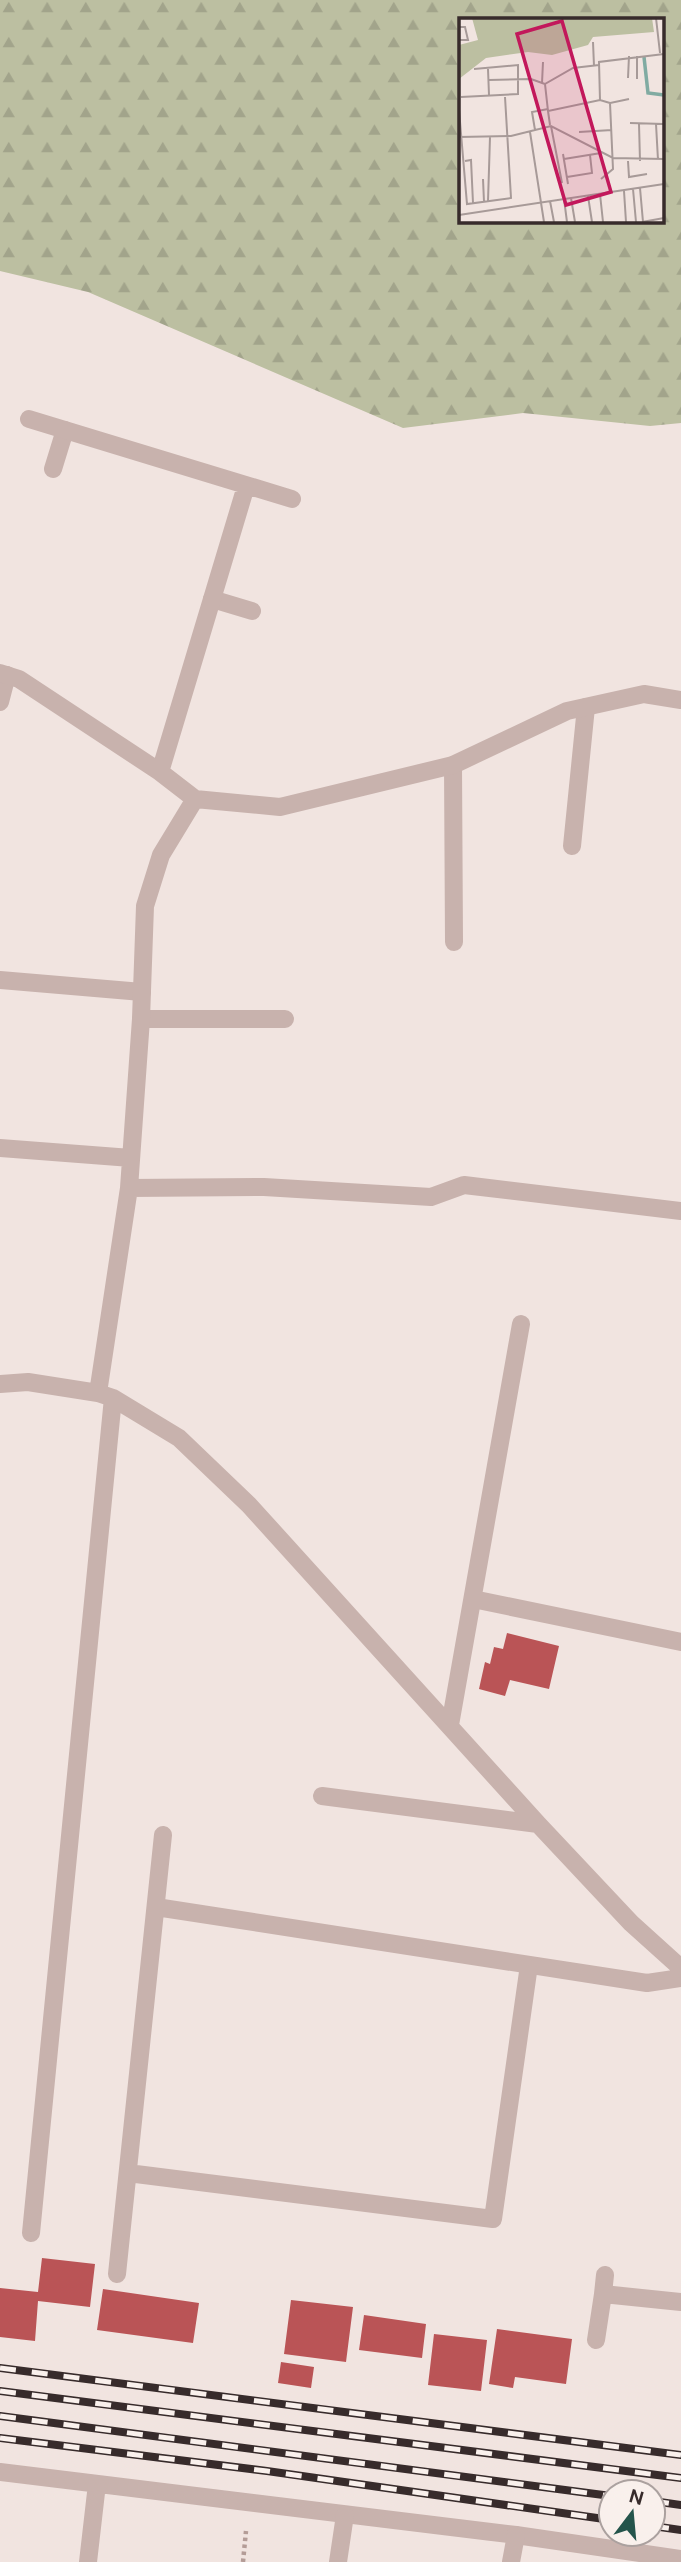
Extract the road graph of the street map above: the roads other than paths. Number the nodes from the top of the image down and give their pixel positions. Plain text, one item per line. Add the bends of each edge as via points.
1 (29, 419) dead end
2 (65, 430) junction
3 (52, 469) dead end
4 (246, 486) junction
5 (292, 499) dead end
6 (212, 599) junction
7 (252, 611) dead end
8 (3, 674) edge
9 (681, 700) edge
10 (0, 702) edge
11 (586, 707) junction
12 (453, 765) junction
13 (160, 772) junction
14 (195, 799) junction
15 (572, 846) dead end
16 (454, 942) dead end
17 (0, 980) edge
18 (142, 992) junction
19 (141, 1019) junction
20 (285, 1019) dead end
21 (0, 1148) edge
22 (131, 1158) junction
23 (129, 1188) junction
24 (681, 1211) edge
25 (521, 1324) dead end
26 (0, 1384) edge
27 (106, 1395) junction
28 (472, 1599) junction
29 (681, 1642) edge
30 (450, 1725) junction
31 (323, 1796) dead end
32 (538, 1824) junction
33 (163, 1835) dead end
34 (156, 1907) junction
35 (529, 1965) junction
36 (681, 1968) edge
37 (681, 1978) edge
38 (128, 2173) junction
39 (31, 2233) dead end
40 (117, 2274) dead end
41 (605, 2275) dead end
42 (603, 2294) junction
43 (681, 2302) edge
44 (596, 2340) dead end
45 (0, 2472) edge
46 (97, 2484) junction
47 (345, 2515) junction
48 (516, 2535) junction
49 (681, 2559) edge
50 (88, 2562) edge
51 (338, 2562) edge
52 (512, 2562) edge

1 - 2 street
2 - 3 street
2 - 4 street
4 - 5 street
4 - 6 street
6 - 7 street
6 - 13 street
8 - 10 street
8 - 13 street
9 - 11 street via 644,694
11 - 12 street via 567,711
11 - 15 street
12 - 14 street via 280,807
12 - 16 street
13 - 14 street
14 - 18 street via 161,855 145,906
17 - 18 street
18 - 19 street
19 - 20 street
19 - 22 street
21 - 22 street
22 - 23 street
23 - 24 street via 264,1187 431,1197 464,1185
23 - 27 street
25 - 28 street
26 - 27 street via 28,1382
27 - 30 street via 179,1438 239,1495
27 - 39 street
28 - 29 street
28 - 30 street
30 - 32 street
31 - 32 street
32 - 36 street via 631,1923
33 - 34 street
34 - 35 street
34 - 38 street
35 - 37 street via 647,1983
35 - 38 street via 493,2219
38 - 40 street
41 - 42 street
42 - 43 street
42 - 44 street
45 - 46 street
46 - 47 street
46 - 50 street
47 - 48 street
47 - 51 street
48 - 49 street
48 - 52 street

